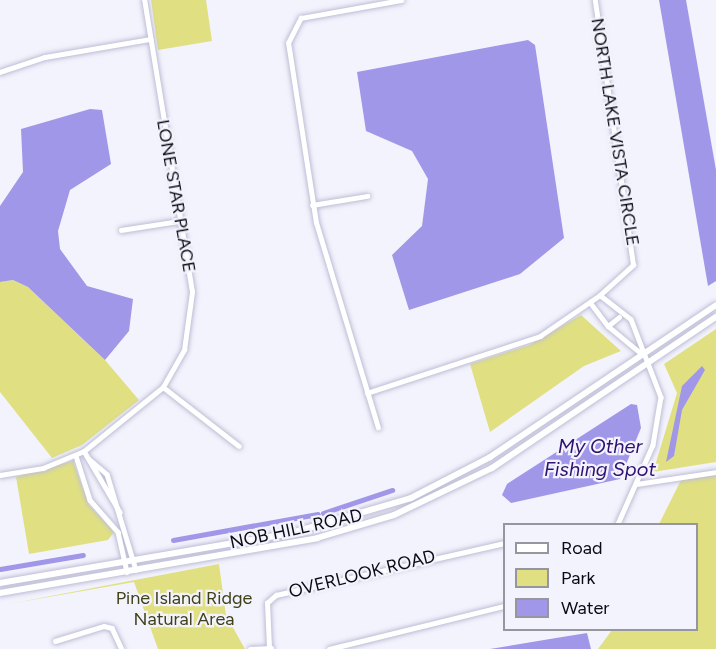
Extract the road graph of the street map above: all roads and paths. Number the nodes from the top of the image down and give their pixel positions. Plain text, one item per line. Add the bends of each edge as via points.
1 (144, 0) edge
2 (400, 0) edge
3 (595, 0) edge
4 (150, 39) junction
5 (0, 72) edge
6 (368, 196) dead end
7 (312, 205) junction
8 (179, 221) junction
9 (121, 231) dead end
10 (600, 295) junction
11 (590, 302) junction
12 (716, 305) edge
13 (610, 307) junction
14 (716, 318) edge
15 (625, 319) dead end
16 (632, 321) junction
17 (608, 326) junction
18 (643, 355) junction
19 (646, 365) junction
20 (163, 387) junction
21 (367, 393) junction
22 (378, 428) dead end
23 (239, 446) dead end
24 (84, 451) junction
25 (76, 456) junction
26 (95, 467) junction
27 (716, 472) edge
28 (0, 475) edge
29 (84, 481) junction
30 (637, 484) junction
31 (619, 523) edge
32 (503, 543) edge
33 (134, 560) junction
34 (125, 561) junction
35 (136, 570) junction
36 (127, 572) junction
37 (0, 583) edge
38 (0, 593) edge
39 (503, 606) edge
40 (55, 641) dead end
41 (271, 648) edge
42 (122, 649) edge
43 (250, 649) edge
44 (329, 649) edge

1 - 4 street, LONE STAR PLACE
2 - 7 street via 311,15 292,26 288,43
3 - 10 street, NORTH LAKE VISTA CIRCLE via 633,265
4 - 5 street via 45,57
4 - 8 street, LONE STAR PLACE
6 - 7 street
7 - 21 street
8 - 9 street
8 - 20 street, LONE STAR PLACE via 192,292 191,319 184,350
10 - 11 street
10 - 13 street
11 - 17 street
11 - 21 street via 514,346
12 - 18 main road, NOB HILL ROAD
13 - 16 street
13 - 17 street via 617,317
14 - 19 main road, NOB HILL ROAD
15 - 16 street
16 - 18 street
17 - 18 street
18 - 19 street
18 - 33 main road, NOB HILL ROAD via 490,457 411,498 327,525
19 - 30 street via 662,397 658,431
19 - 35 main road, NOB HILL ROAD via 492,468 394,515 317,538
20 - 23 street
20 - 24 street
21 - 22 street
24 - 25 street
24 - 26 street
25 - 28 street
25 - 29 street
26 - 29 street
26 - 33 street via 107,474
27 - 30 street
29 - 34 street via 90,500 118,532
30 - 31 street
32 - 41 street, OVERLOOK ROAD via 276,595 267,603
33 - 34 main road, NOB HILL ROAD
33 - 35 street
34 - 36 street
34 - 37 main road, NOB HILL ROAD
35 - 36 main road, NOB HILL ROAD
36 - 38 main road, NOB HILL ROAD
39 - 44 street
40 - 42 street via 104,626 112,628
41 - 43 street

